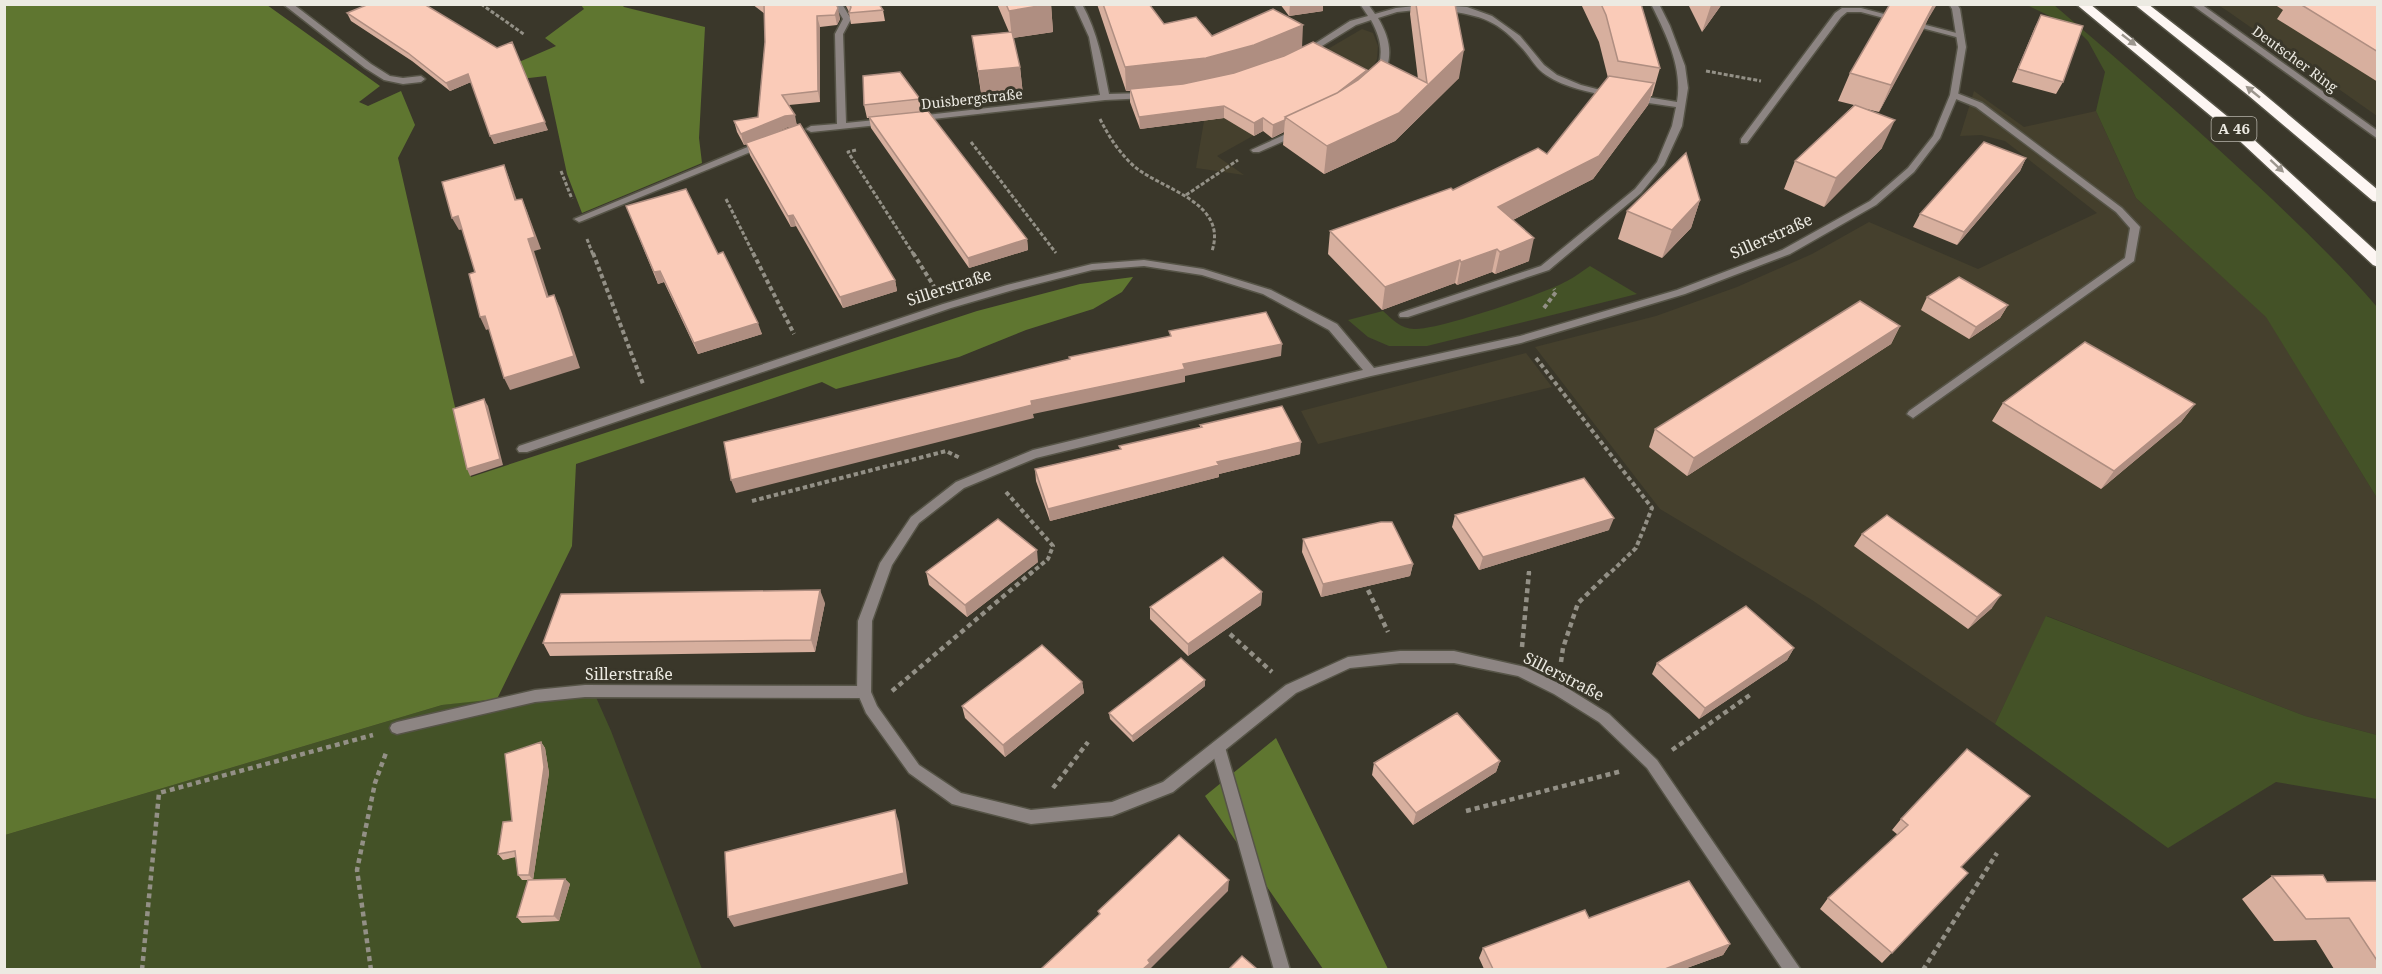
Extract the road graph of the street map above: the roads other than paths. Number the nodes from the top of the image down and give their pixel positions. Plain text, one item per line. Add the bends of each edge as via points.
1 (287, 4) edge
2 (838, 4) edge
3 (1078, 4) edge
4 (1364, 4) edge
5 (1655, 4) edge
6 (1953, 4) edge
7 (2082, 4) edge
8 (2140, 4) edge
9 (2195, 4) edge
10 (1374, 18) junction
11 (1960, 35) junction
12 (1295, 57) edge
13 (421, 79) dead end
14 (1371, 84) edge
15 (1158, 94) edge
16 (1954, 95) junction
17 (1105, 98) junction
18 (1681, 105) junction
19 (913, 119) edge
20 (901, 120) edge
21 (842, 126) junction
22 (1310, 126) edge
23 (806, 129) edge
24 (2378, 136) edge
25 (771, 140) edge
26 (1744, 141) dead end
27 (1256, 150) road end
28 (2378, 198) edge
29 (579, 219) dead end
30 (2378, 262) edge
31 (1404, 315) dead end
32 (1371, 372) junction
33 (1913, 414) dead end
34 (523, 448) dead end
35 (864, 692) junction
36 (397, 728) road end
37 (1218, 747) junction
38 (1282, 969) edge
39 (1793, 969) edge

1 - 13 street via 387,78
2 - 21 street via 848,19 839,34
3 - 17 street via 1096,46
4 - 10 street
5 - 18 street via 1681,66
6 - 11 street, Sillerstraße
7 -> 30 highway, A 46 via 2276,164
28 -> 8 highway, A 46 via 2254,93
9 - 24 street, Deutscher Ring
10 - 12 street via 1353,23
10 - 14 street via 1387,47 1387,61
10 - 18 street via 1396,10 1424,7 1473,11 1509,28 1546,71 1569,83
11 - 16 street, Sillerstraße via 1962,48
11 - 26 street via 1900,16 1845,10
15 - 17 street, Duisbergstraße
16 - 32 street, Sillerstraße via 1937,136 1911,170 1874,203 1786,252 1681,292 1554,330
16 - 33 street via 1979,105 2119,210 2134,227 2130,259
17 - 19 street, Duisbergstraße
18 - 31 street via 1677,126 1661,163 1638,191 1545,268
20 - 21 street, Duisbergstraße
21 - 23 street, Duisbergstraße
22 - 27 street
25 - 29 street
32 - 34 street, Sillerstraße via 1334,327 1267,292 1203,272 1144,264 1092,267 1011,287
32 - 35 street, Sillerstraße via 1033,454 960,484 915,520 886,563 865,621
35 - 36 street, Sillerstraße via 585,691 536,696
35 - 37 street, Sillerstraße via 871,709 914,769 957,799 1031,817 1112,809 1168,787
37 - 38 street
37 - 39 street, Sillerstraße via 1291,689 1348,663 1400,657 1454,657 1520,671 1604,718 1652,764

